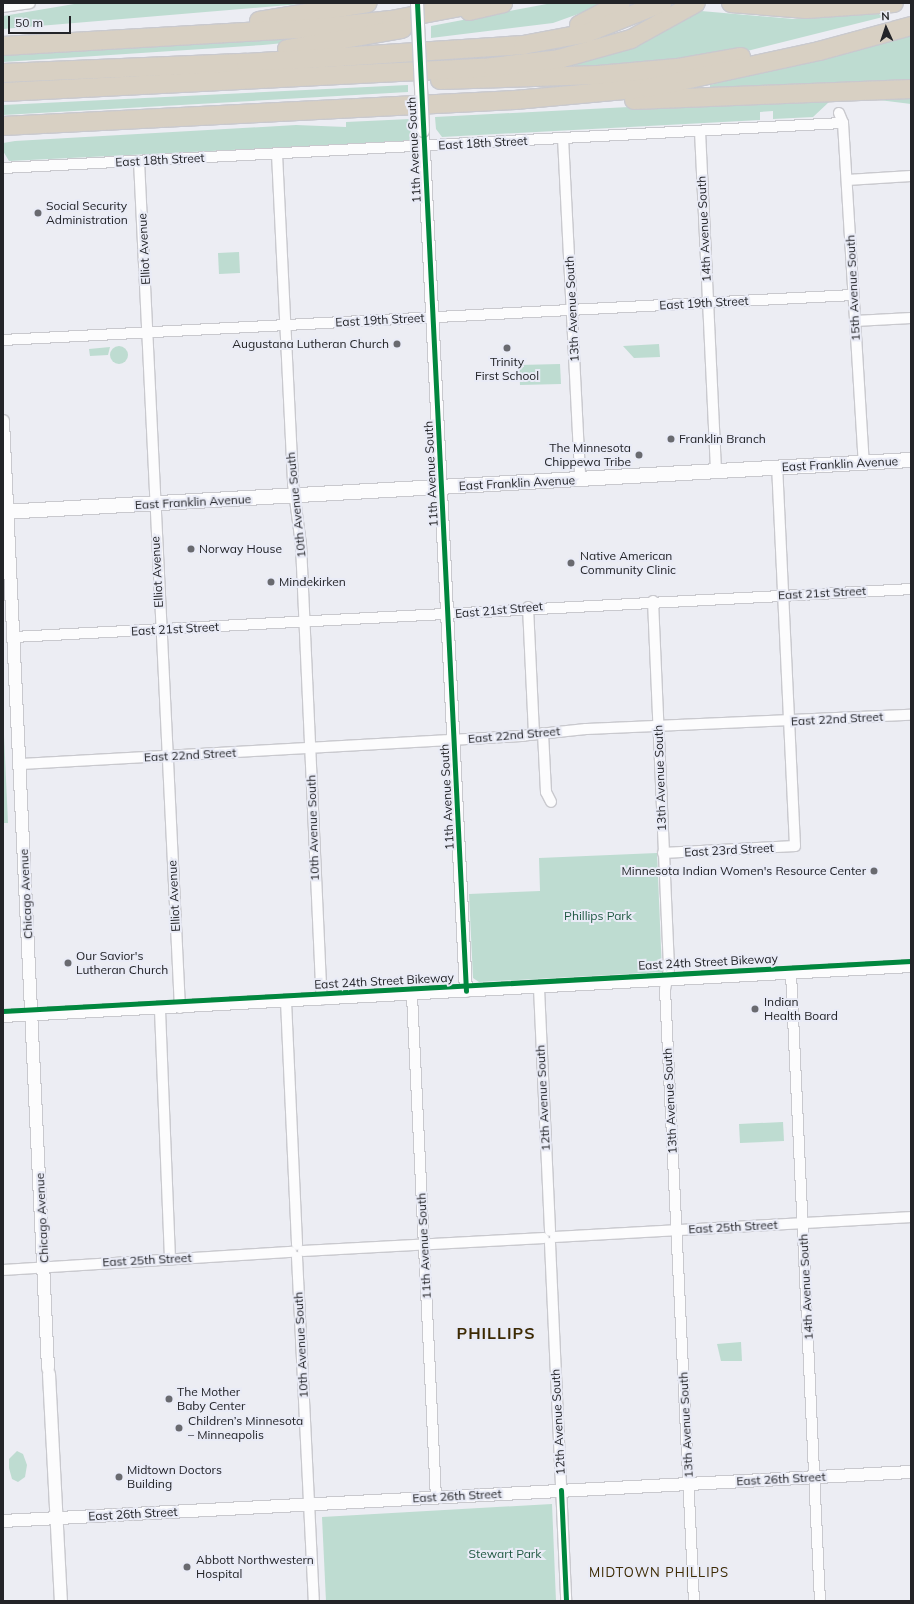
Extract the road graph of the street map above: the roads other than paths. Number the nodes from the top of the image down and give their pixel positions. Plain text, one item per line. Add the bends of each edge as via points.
1 (30, 3) edge
2 (368, 3) edge
3 (417, 3) edge
4 (481, 3) edge
5 (503, 3) edge
6 (621, 3) edge
7 (662, 3) edge
8 (696, 3) edge
9 (701, 3) edge
10 (731, 3) edge
11 (894, 3) edge
12 (3, 6) edge
13 (911, 26) edge
14 (655, 27) junction
15 (885, 33) junction
16 (3, 46) edge
17 (441, 51) junction
18 (79, 69) junction
19 (356, 72) junction
20 (3, 73) edge
21 (102, 86) junction
22 (911, 89) edge
23 (3, 92) edge
24 (3, 98) edge
25 (515, 100) junction
26 (200, 117) junction
27 (841, 118) joint
28 (3, 126) edge
29 (700, 131) junction
30 (3, 136) edge
31 (563, 138) junction
32 (424, 146) junction
33 (277, 154) junction
34 (139, 161) junction
35 (3, 168) edge
36 (911, 176) edge
37 (847, 180) junction
38 (854, 295) junction
39 (708, 303) junction
40 (572, 310) junction
41 (433, 317) junction
42 (911, 318) edge
43 (855, 321) junction
44 (285, 325) junction
45 (148, 332) junction
46 (3, 340) edge
47 (3, 421) edge
48 (911, 460) edge
49 (864, 463) junction
50 (778, 468) junction
51 (716, 471) junction
52 (580, 479) junction
53 (442, 487) junction
54 (297, 496) junction
55 (156, 504) junction
56 (6, 512) edge
57 (911, 589) edge
58 (782, 595) junction
59 (653, 602) junction
60 (528, 607) junction
61 (450, 614) junction
62 (305, 622) junction
63 (160, 630) junction
64 (14, 637) junction
65 (911, 715) edge
66 (789, 721) junction
67 (658, 726) junction
68 (538, 734) junction
69 (454, 740) junction
70 (310, 748) junction
71 (167, 756) junction
72 (21, 764) junction
73 (551, 802) dead end
74 (663, 853) junction
75 (911, 966) edge
76 (791, 973) junction
77 (667, 980) junction
78 (539, 988) junction
79 (466, 991) junction
80 (412, 995) junction
81 (322, 1000) junction
82 (286, 1001) junction
83 (180, 1008) junction
84 (160, 1010) junction
85 (32, 1015) junction
86 (3, 1016) edge
87 (911, 1217) edge
88 (803, 1223) junction
89 (676, 1230) junction
90 (550, 1237) junction
91 (424, 1245) junction
92 (297, 1251) junction
93 (170, 1258) junction
94 (45, 1267) junction
95 (3, 1270) edge
96 (911, 1472) edge
97 (814, 1477) junction
98 (689, 1484) junction
99 (561, 1490) junction
100 (436, 1498) junction
101 (309, 1504) junction
102 (56, 1518) junction
103 (3, 1521) edge
104 (61, 1601) edge
105 (314, 1601) edge
106 (566, 1601) edge
107 (694, 1601) edge
108 (820, 1601) edge

1 - 12 street
2 - 16 highway via 266,20
3 - 32 street, 11th Avenue South, bridge
4 - 16 highway via 397,19 331,27
5 - 18 highway via 323,45
6 - 17 highway via 583,24 549,34
7 - 17 highway via 572,37
8 - 14 highway
9 - 14 highway
10 - 11 highway via 768,7 847,7
13 - 15 highway
14 - 19 highway via 617,44 559,59 492,67
15 - 19 highway via 696,66 598,75 418,80
15 - 25 highway via 663,85
17 - 18 highway
18 - 20 highway
19 - 21 highway
21 - 23 highway
21 - 24 highway
22 - 25 highway via 565,104
25 - 26 highway
26 - 28 highway
26 - 30 highway
27 - 29 street, East 18th Street
27 - 37 street, 15th Avenue South
29 - 31 street, East 18th Street
29 - 39 street, 14th Avenue South
31 - 32 street, East 18th Street
31 - 40 street, 13th Avenue South
32 - 33 street, East 18th Street
32 - 41 street, 11th Avenue South
33 - 34 street, East 18th Street
33 - 44 street, 10th Avenue South
34 - 35 street, East 18th Street
34 - 45 street, Elliot Avenue
36 - 37 street
37 - 38 street, 15th Avenue South
38 - 39 street, East 19th Street
38 - 43 street, 15th Avenue South
39 - 40 street, East 19th Street
39 - 51 street, 14th Avenue South
40 - 41 street, East 19th Street
40 - 52 street, 13th Avenue South
41 - 44 street, East 19th Street
41 - 53 street, 11th Avenue South
42 - 43 street
43 - 49 street, 15th Avenue South
44 - 45 street, East 19th Street
44 - 54 street, 10th Avenue South via 292,484
45 - 46 street, East 19th Street
45 - 55 street, Elliot Avenue
47 - 56 street, Chicago Avenue
48 - 49 main road, East Franklin Avenue
49 - 50 main road, East Franklin Avenue
50 - 51 main road, East Franklin Avenue
50 - 58 street
51 - 52 main road, East Franklin Avenue
52 - 53 main road, East Franklin Avenue
53 - 54 main road, East Franklin Avenue
53 - 61 street, 11th Avenue South
54 - 55 main road, East Franklin Avenue
54 - 62 street, 10th Avenue South
55 - 56 main road, East Franklin Avenue
55 - 63 street, Elliot Avenue
56 - 64 street, Chicago Avenue
57 - 58 street, East 21st Street
58 - 59 street, East 21st Street
58 - 66 street
59 - 60 street, East 21st Street
59 - 67 street, 13th Avenue South
60 - 61 street, East 21st Street
60 - 68 street
61 - 62 street, East 21st Street
61 - 69 street, 11th Avenue South
62 - 63 street, East 21st Street
62 - 70 street, 10th Avenue South
63 - 64 street, East 21st Street
63 - 71 street, Elliot Avenue
64 - 72 street, Chicago Avenue
65 - 66 street, East 22nd Street
66 - 67 street, East 22nd Street
66 - 74 street, East 23rd Street via 795,846
67 - 68 street, East 22nd Street
67 - 74 street, 13th Avenue South
68 - 69 street, East 22nd Street
68 - 73 street via 546,792
69 - 70 street, East 22nd Street
69 - 79 street, 11th Avenue South
70 - 71 street, East 22nd Street
70 - 81 street, 10th Avenue South
71 - 72 street, East 22nd Street
71 - 83 street, Elliot Avenue
72 - 85 street, Chicago Avenue
74 - 77 street, 13th Avenue South
75 - 76 street
76 - 77 street
76 - 88 street, 14th Avenue South
77 - 78 street
77 - 89 street, 13th Avenue South
78 - 79 street
78 - 90 street, 12th Avenue South
79 - 80 street
80 - 81 street
80 - 91 street, 11th Avenue South
81 - 82 street
82 - 83 street
82 - 92 street, 10th Avenue South
83 - 84 street
84 - 85 street
84 - 93 street
85 - 86 street
85 - 94 street, Chicago Avenue
87 - 88 street, East 25th Street
88 - 89 street, East 25th Street
88 - 97 street, 14th Avenue South
89 - 90 street, East 25th Street
89 - 98 street, 13th Avenue South
90 - 91 street, East 25th Street
90 - 99 street, 12th Avenue South
91 - 92 street, East 25th Street
91 - 100 street, 11th Avenue South
92 - 93 street, East 25th Street
92 - 101 street, 10th Avenue South
93 - 94 street, East 25th Street
94 - 95 street, East 25th Street
94 - 102 street, Chicago Avenue
96 - 97 street, East 26th Street
97 - 98 street, East 26th Street
97 - 108 street, 14th Avenue South
98 - 99 street, East 26th Street
98 - 107 street, 13th Avenue South
99 - 100 street, East 26th Street
99 - 106 street, 12th Avenue South
100 - 101 street, East 26th Street
101 - 102 street, East 26th Street
101 - 105 street, 10th Avenue South
102 - 103 street, East 26th Street
102 - 104 street, Chicago Avenue

